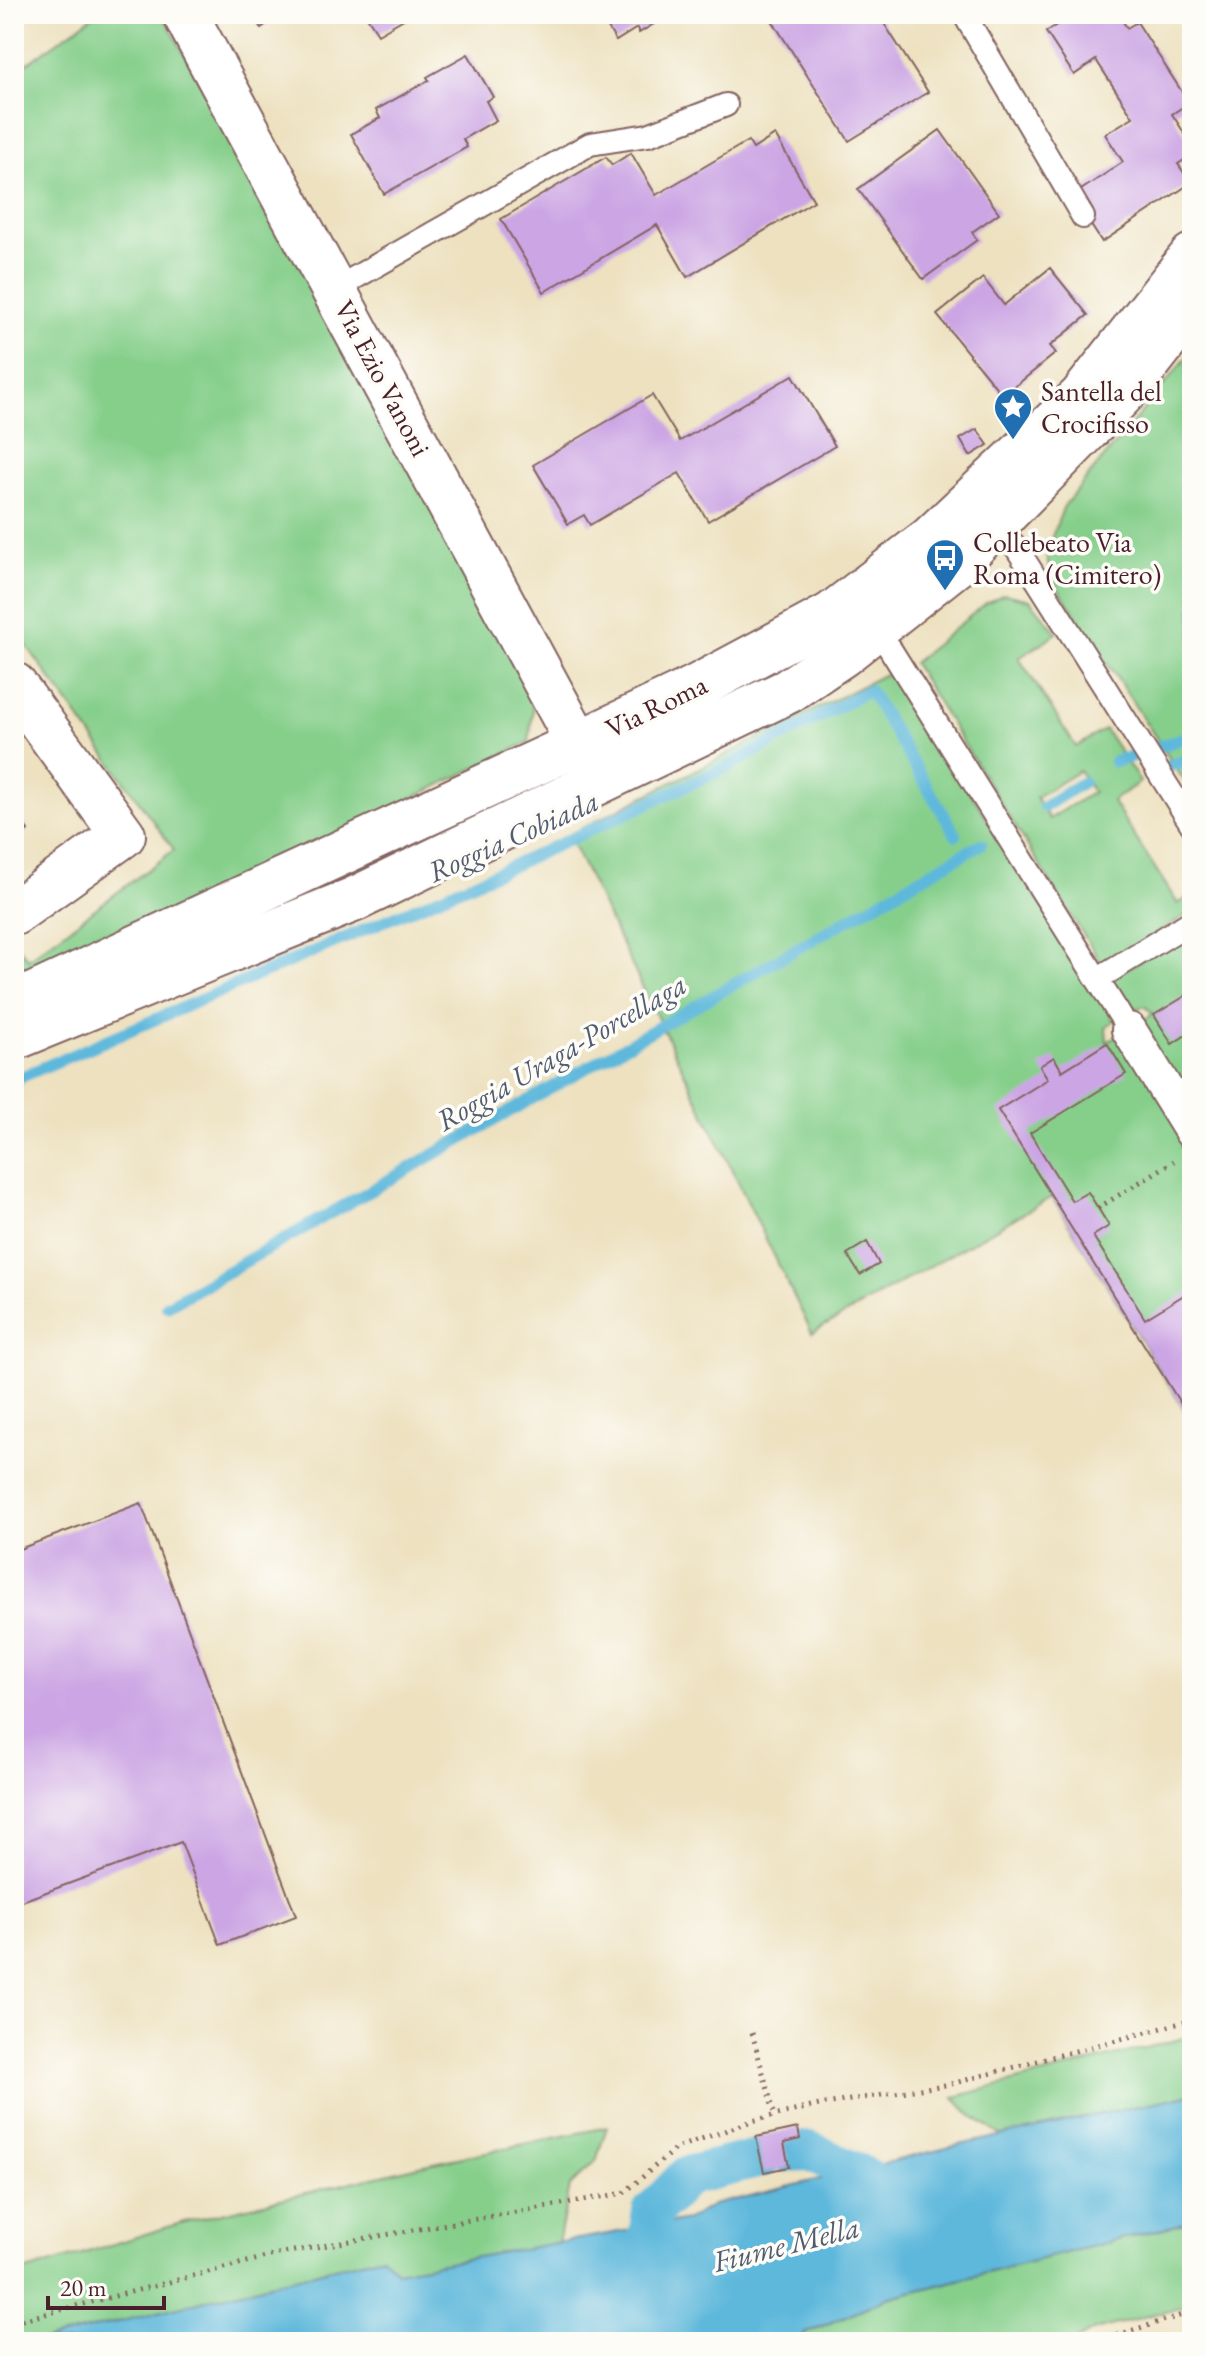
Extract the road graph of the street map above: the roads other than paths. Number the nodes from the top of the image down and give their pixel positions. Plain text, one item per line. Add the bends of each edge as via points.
1 (185, 14) edge
2 (964, 14) edge
3 (726, 105) dead end
4 (1083, 217) dead end
5 (1192, 256) edge
6 (335, 289) junction
7 (1192, 307) edge
8 (994, 526) junction
9 (877, 628) junction
10 (14, 685) edge
11 (579, 743) junction
12 (599, 782) junction
13 (1192, 825) edge
14 (14, 913) edge
15 (1192, 921) edge
16 (1097, 979) junction
17 (14, 1004) edge
18 (1129, 1030) joint
19 (14, 1038) edge
20 (1185, 1145) edge

1 - 6 street, Via Ezio Vanoni
2 - 4 lane
3 - 6 lane via 648,135 590,144
5 - 11 street, Via Roma via 1081,397 897,566 831,615
6 - 11 street, Via Ezio Vanoni
7 - 8 street, Via Roma via 1131,385
8 - 9 street, Via Roma
8 - 13 lane via 1016,547
9 - 12 street, Via Roma via 788,691
9 - 16 lane
10 - 14 street via 123,835
11 - 12 street, Via Ezio Vanoni
11 - 17 street, Via Roma
12 - 19 street, Via Roma via 355,899
15 - 16 lane
16 - 18 lane
18 - 20 street

